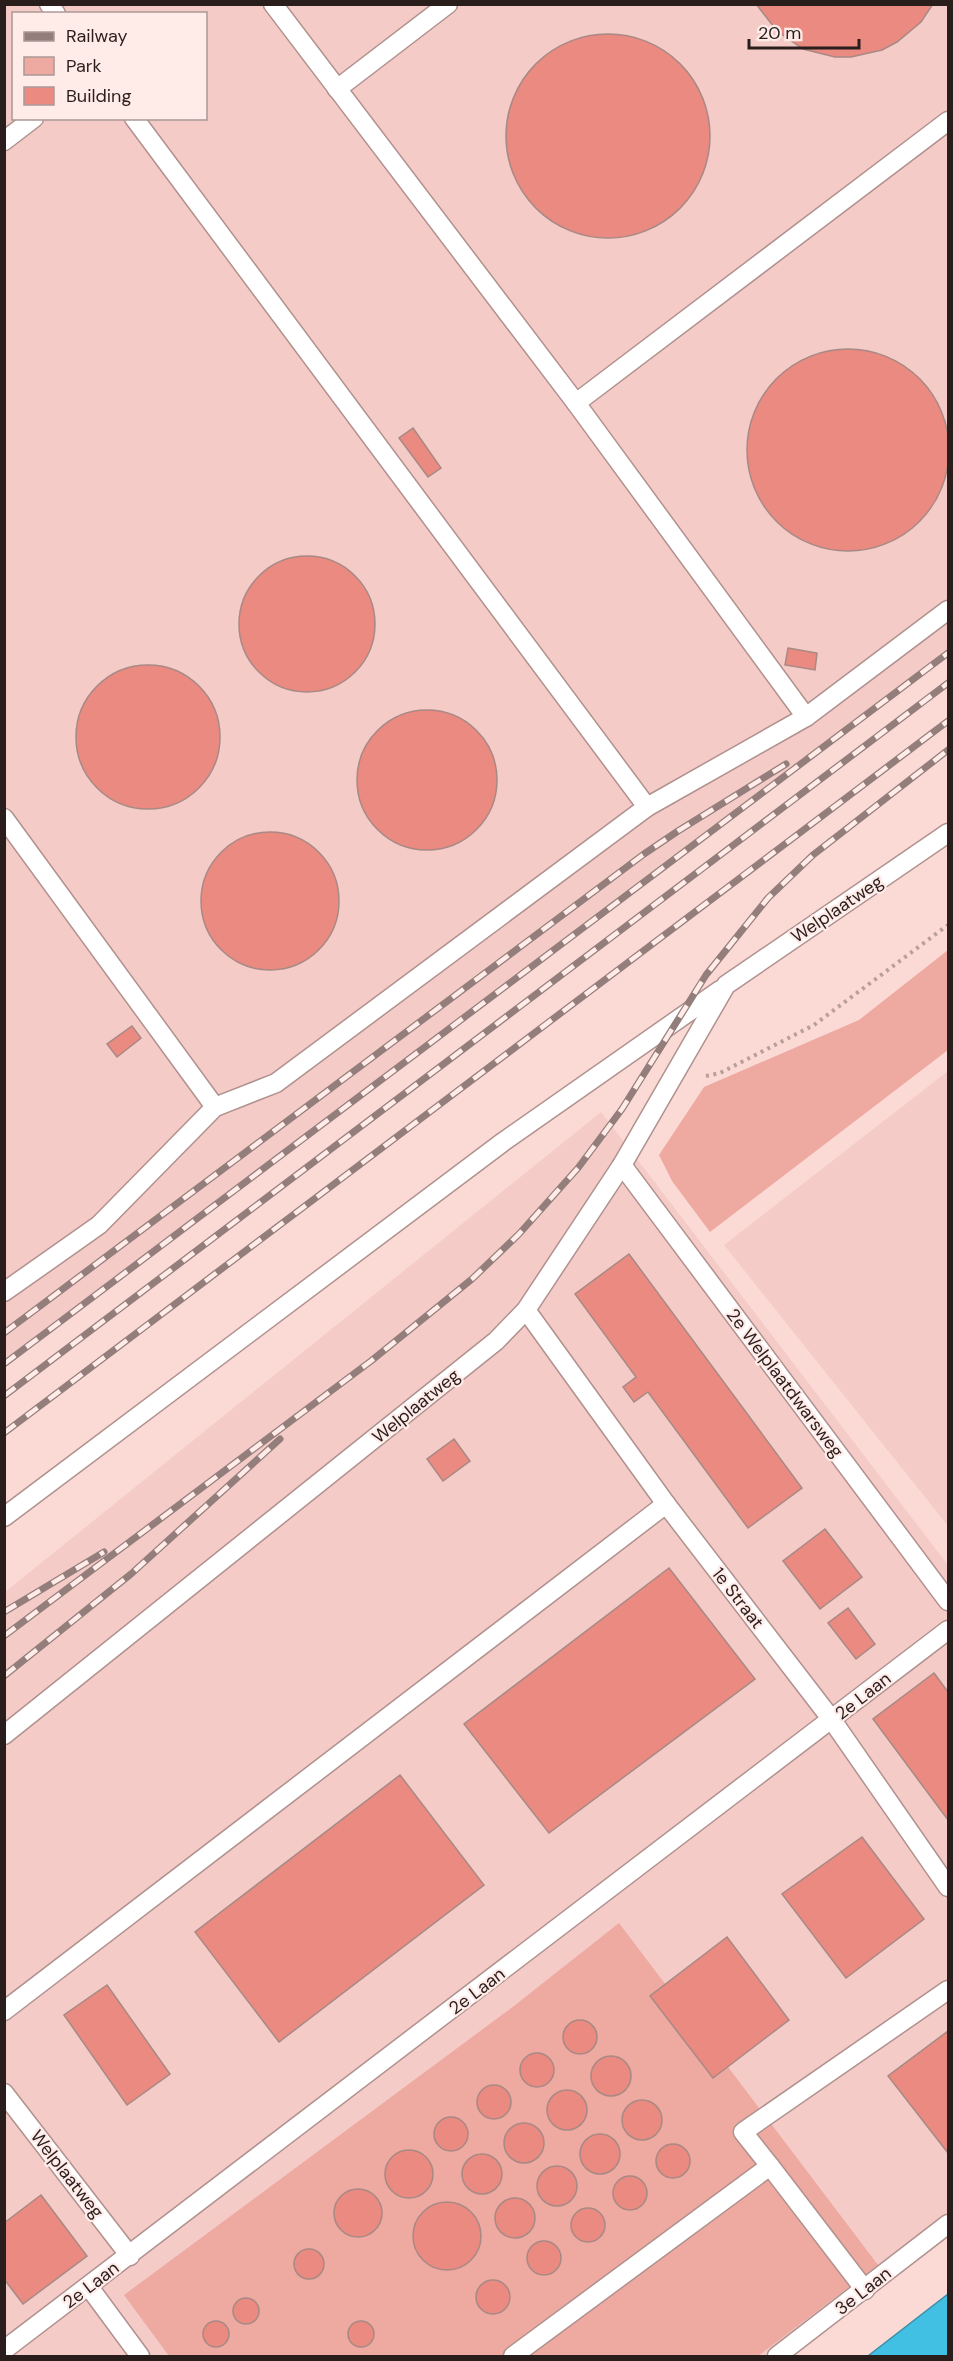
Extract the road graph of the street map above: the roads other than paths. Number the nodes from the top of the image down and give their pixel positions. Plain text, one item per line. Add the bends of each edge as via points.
1 (273, 4) edge
2 (448, 4) edge
3 (337, 89) junction
4 (30, 120) edge
5 (135, 120) edge
6 (948, 121) edge
7 (4, 141) edge
8 (576, 403) junction
9 (948, 610) edge
10 (806, 717) junction
11 (647, 807) junction
12 (4, 818) edge
13 (948, 833) edge
14 (726, 986) junction
15 (215, 1107) junction
16 (622, 1165) junction
17 (4, 1292) edge
18 (526, 1310) junction
19 (666, 1504) junction
20 (4, 1517) edge
21 (948, 1601) edge
22 (948, 1630) edge
23 (832, 1720) junction
24 (4, 1735) edge
25 (948, 1887) edge
26 (948, 1990) edge
27 (4, 2011) edge
28 (4, 2093) edge
29 (770, 2166) junction
30 (948, 2224) edge
31 (130, 2256) junction
32 (89, 2287) junction
33 (865, 2290) junction
34 (4, 2350) edge
35 (140, 2356) edge
36 (513, 2356) edge
37 (777, 2356) edge

1 - 3 lane
2 - 3 lane
3 - 8 lane
4 - 7 lane
5 - 11 lane
6 - 8 lane
8 - 10 lane
9 - 10 lane
10 - 11 lane
11 - 15 lane via 276,1083
12 - 15 lane
13 - 14 lane, Welplaatweg
14 - 16 lane, Welplaatweg
14 - 20 lane, Welplaatweg via 503,1142
15 - 17 lane via 99,1225
16 - 18 lane, Welplaatweg
16 - 21 lane, 2e Welplaatdwarsweg
18 - 19 lane, 1e Straat
18 - 24 lane, Welplaatweg via 496,1341
19 - 23 lane, 1e Straat
19 - 27 lane
22 - 23 lane, 2e Laan
23 - 25 lane, 1e Straat
23 - 31 lane, 2e Laan
26 - 29 lane via 743,2132
28 - 31 lane, Welplaatweg
29 - 33 lane
29 - 36 lane
30 - 33 lane, 3e Laan
31 - 32 lane, 2e Laan
32 - 34 lane, 2e Laan
32 - 35 lane
33 - 37 lane, 3e Laan

